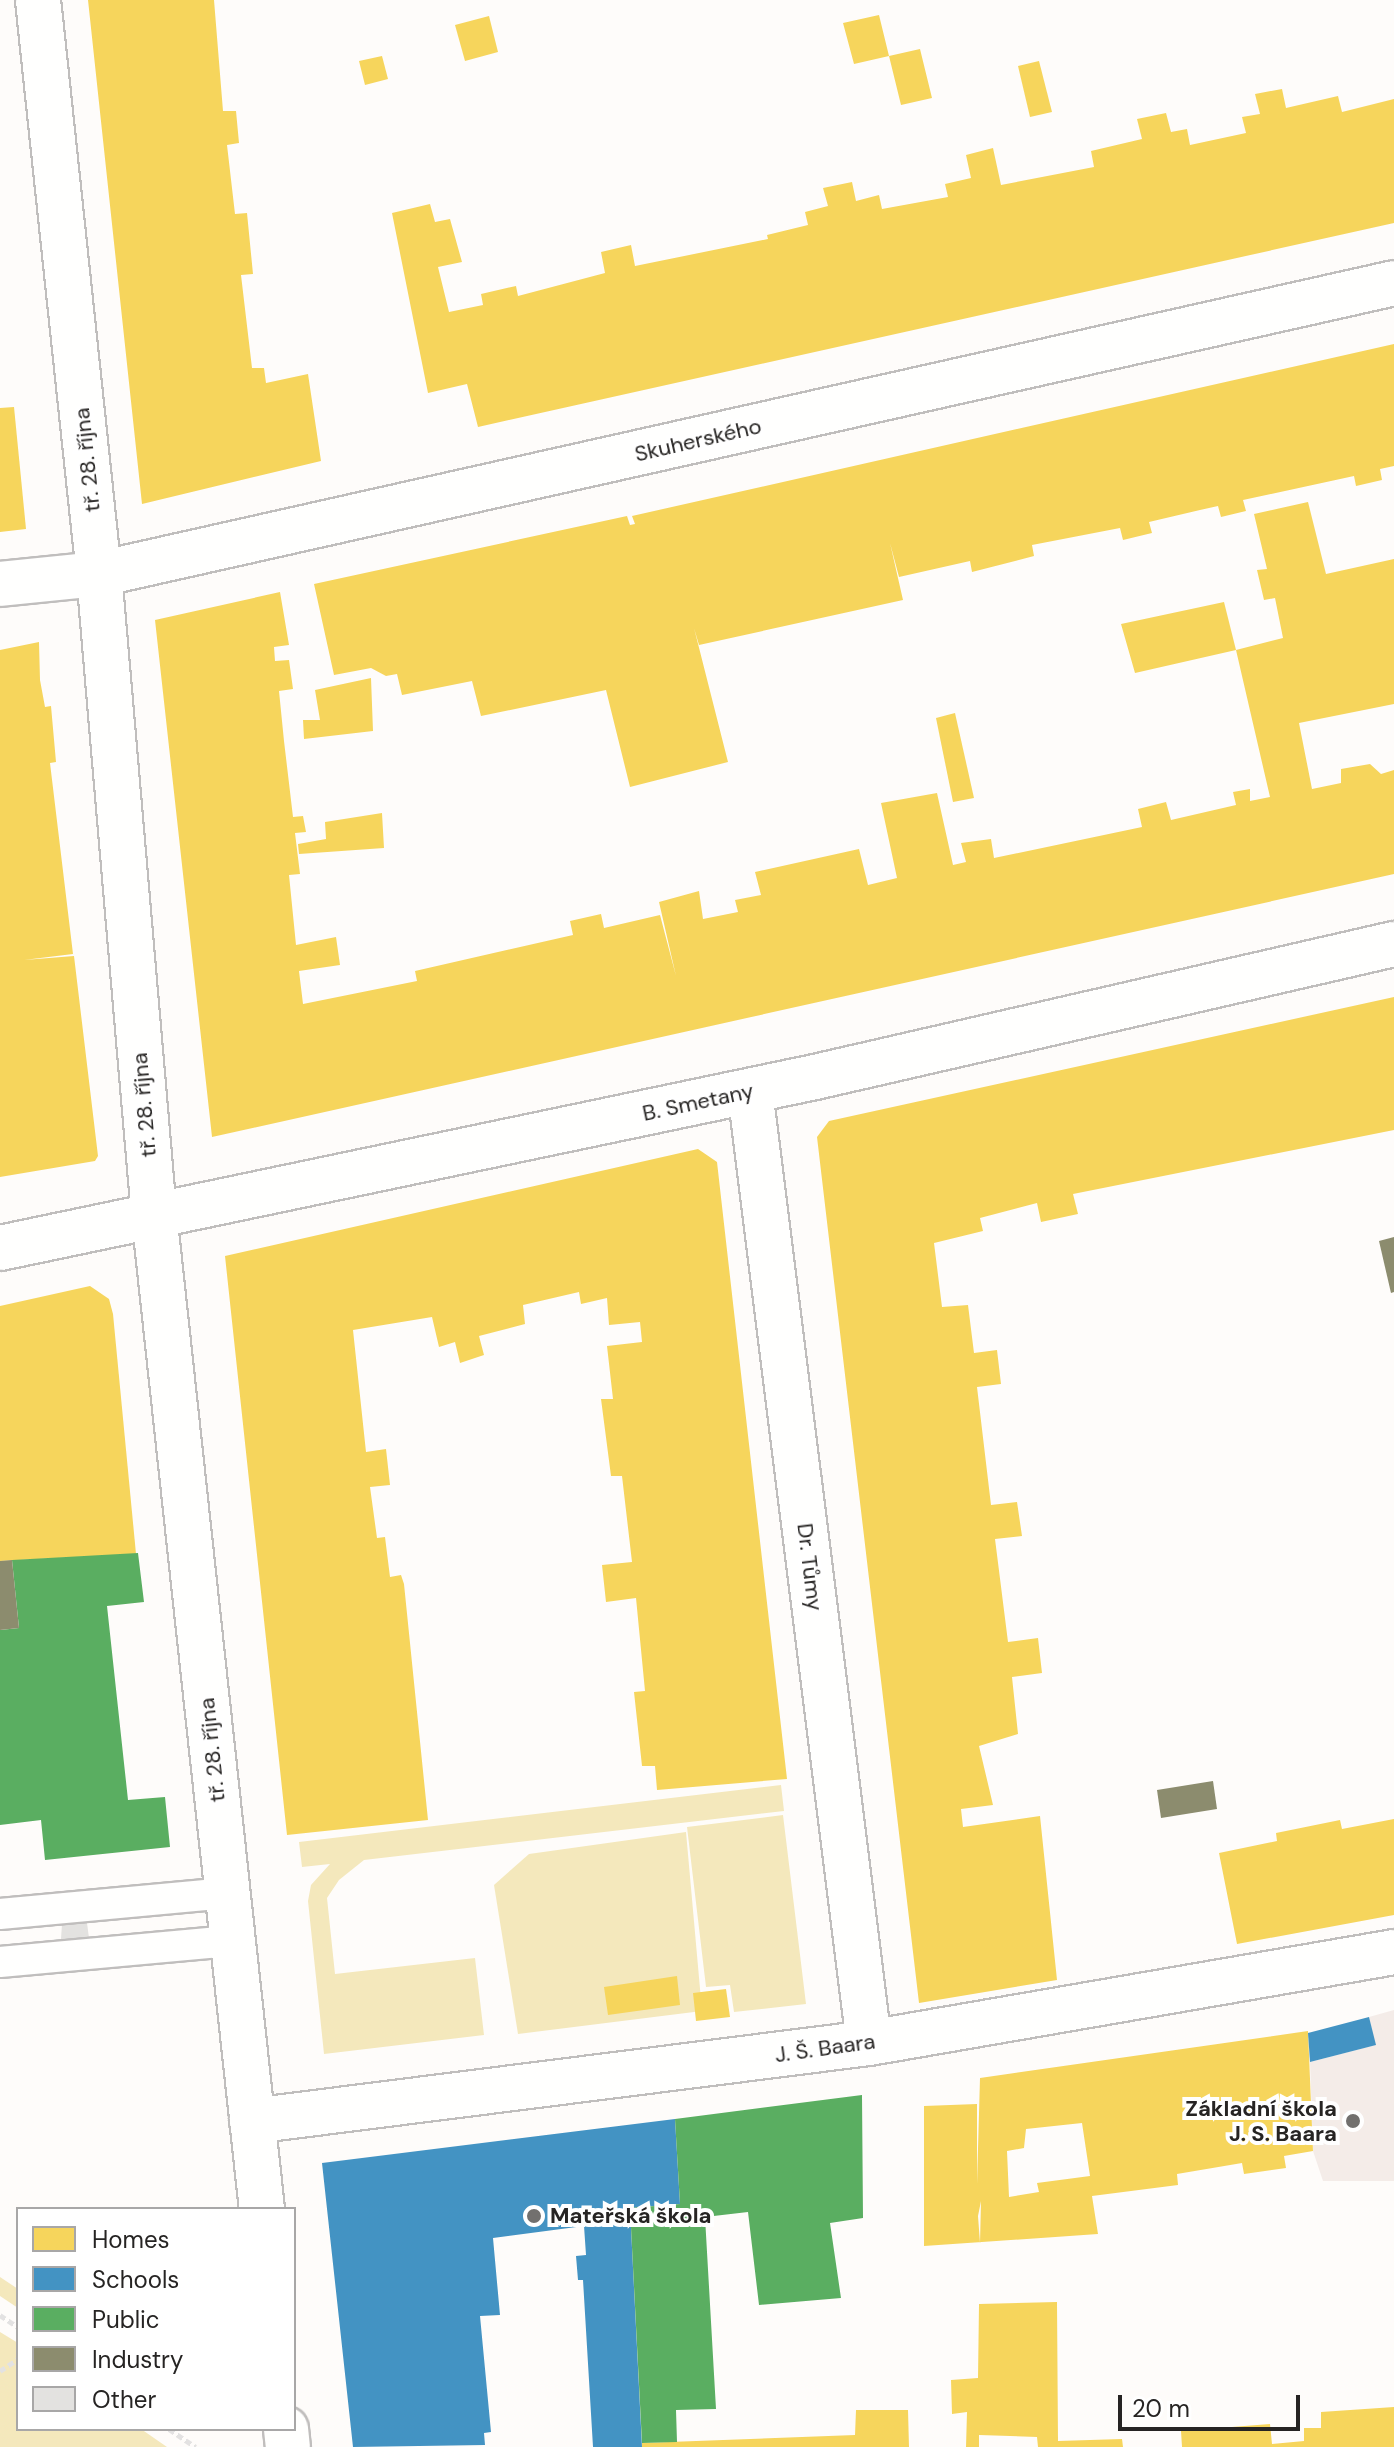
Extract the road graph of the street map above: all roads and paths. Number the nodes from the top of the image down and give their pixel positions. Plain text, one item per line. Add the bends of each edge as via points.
1 (38, 0) edge
2 (1394, 283) edge
3 (99, 574) junction
4 (0, 584) edge
5 (1394, 944) edge
6 (750, 1091) junction
7 (154, 1214) junction
8 (0, 1248) edge
9 (227, 1893) junction
10 (0, 1914) edge
11 (233, 1941) junction
12 (1394, 1952) edge
13 (0, 1962) edge
14 (869, 2043) junction
15 (252, 2121) junction
16 (262, 2207) edge
17 (172, 2431) edge
18 (196, 2447) edge

1 - 3 street, tř. 28. října
2 - 3 street, Skuherského
3 - 4 street, Skuherského
3 - 7 street, tř. 28. října
5 - 6 street, B. Smetany
6 - 7 street, B. Smetany
6 - 14 street, Dr. Tůmy
7 - 8 street, B. Smetany
7 - 9 street, tř. 28. října
9 - 10 lane
9 - 11 street, tř. 28. října
11 - 13 lane
11 - 15 street, tř. 28. října
12 - 14 street, J. Š. Baara
14 - 15 street, J. Š. Baara
15 - 16 street, tř. 28. října
17 - 18 path

